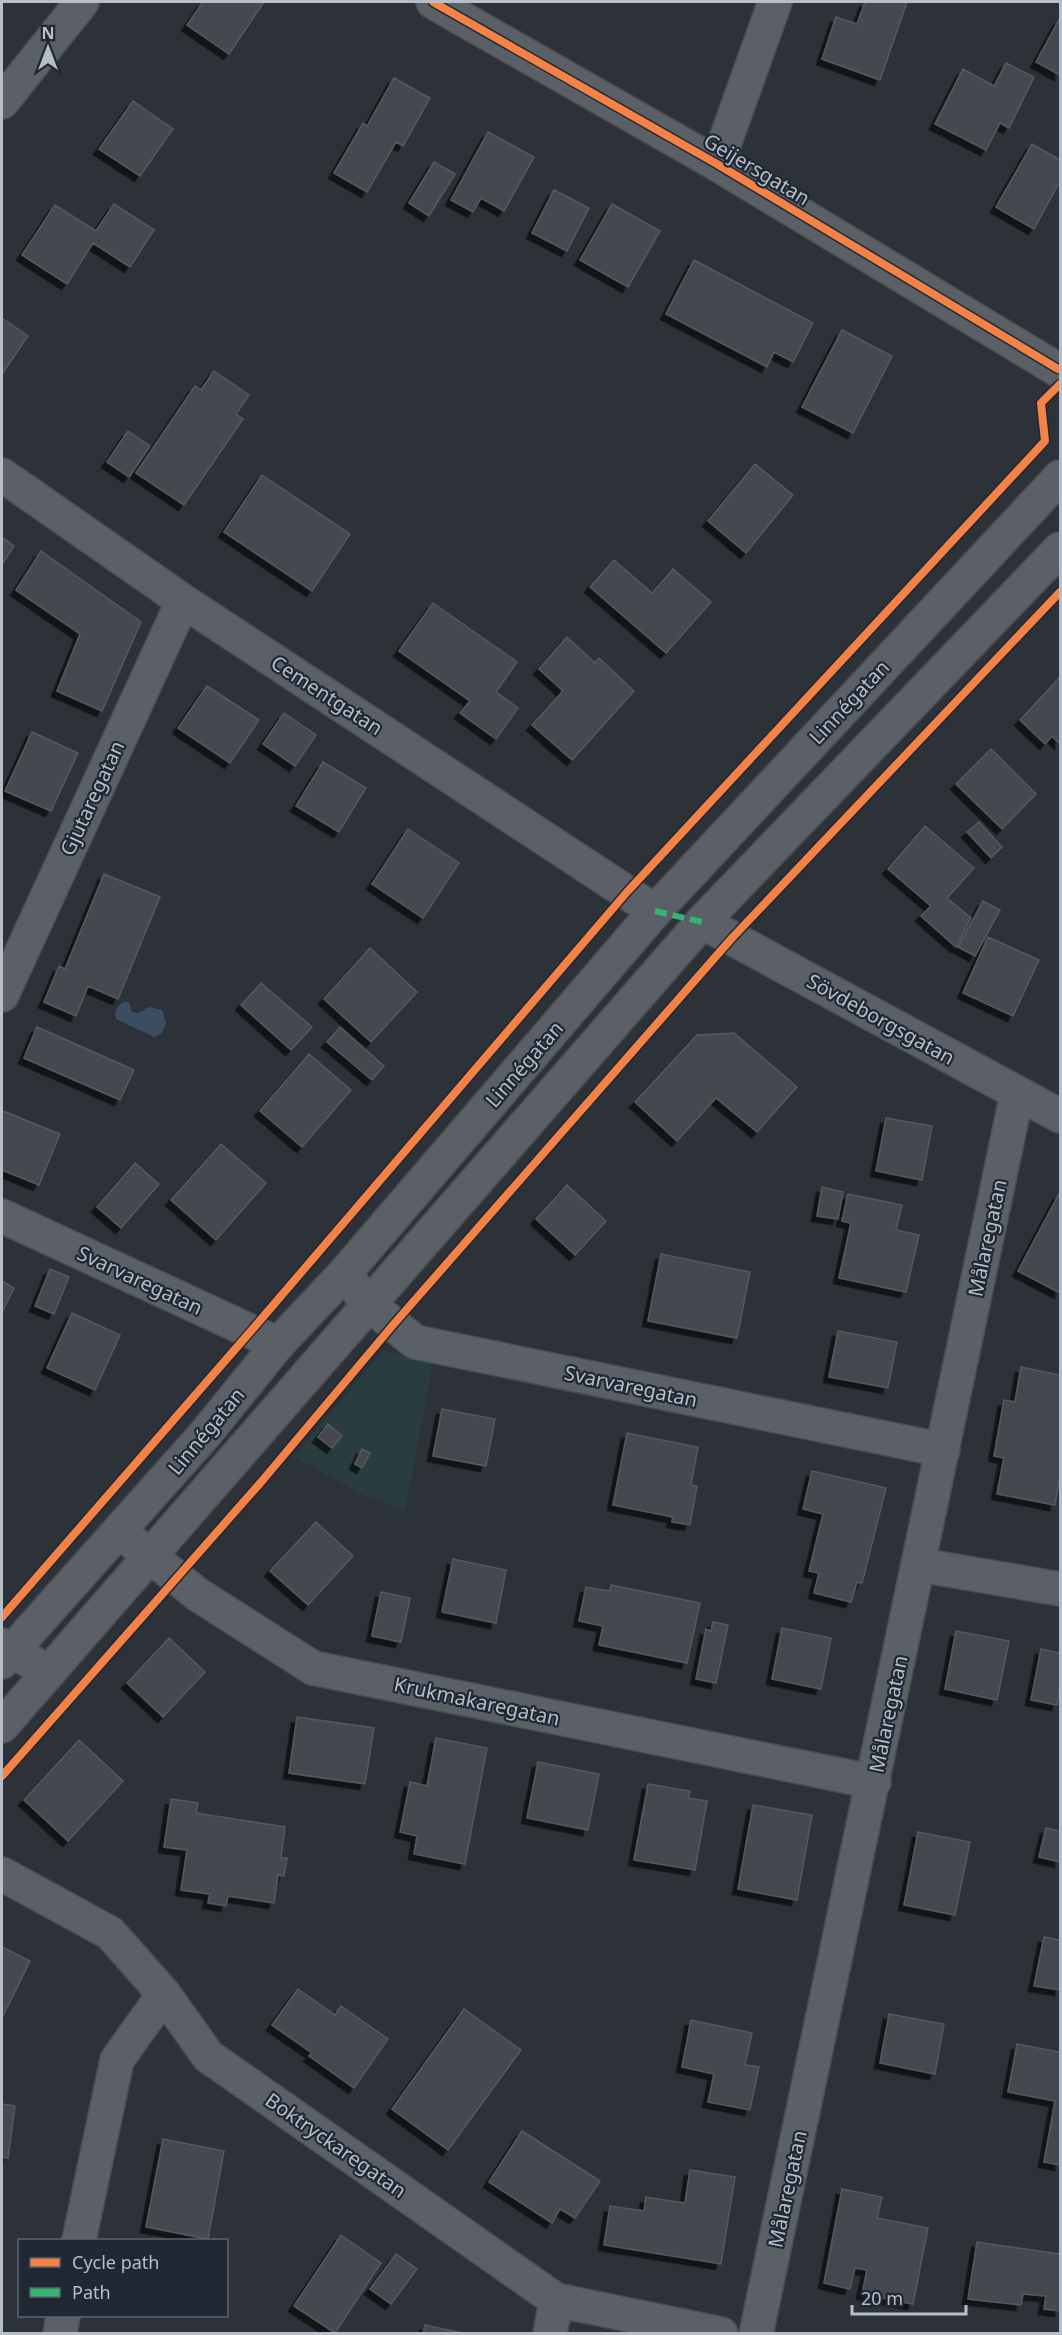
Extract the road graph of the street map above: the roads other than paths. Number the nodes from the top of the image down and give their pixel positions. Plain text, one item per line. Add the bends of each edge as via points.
1 (82, 2) edge
2 (432, 2) edge
3 (775, 2) edge
4 (2, 102) edge
5 (717, 164) junction
6 (1060, 371) edge
7 (2, 475) edge
8 (1060, 477) edge
9 (1060, 549) edge
10 (183, 601) junction
11 (655, 911) junction
12 (702, 921) junction
13 (2, 995) edge
14 (1017, 1094) junction
15 (1060, 1116) edge
16 (2, 1216) edge
17 (344, 1275) junction
18 (370, 1305) junction
19 (278, 1344) junction
20 (943, 1450) junction
21 (119, 1531) junction
22 (150, 1555) junction
23 (920, 1566) junction
24 (1060, 1589) edge
25 (5, 1652) edge
26 (49, 1672) junction
27 (2, 1726) edge
28 (874, 1782) junction
29 (2, 1874) edge
30 (164, 1994) junction
31 (79, 2239) edge
32 (556, 2300) junction
33 (63, 2317) edge
34 (60, 2334) edge
35 (550, 2334) edge
36 (721, 2334) edge
37 (756, 2334) edge

1 - 4 street
2 - 5 street, Geijersgatan
3 - 5 street
5 - 6 street, Geijersgatan
7 - 10 street, Cementgatan
8 - 11 street, Linnégatan
9 - 12 street, Linnégatan
10 - 11 street, Cementgatan
10 - 13 street, Gjutaregatan
11 - 17 street, Linnégatan
12 - 14 street, Sövdeborgsgatan
12 - 18 street, Linnégatan
14 - 15 street, Sövdeborgsgatan
14 - 20 street, Målaregatan
16 - 19 street, Svarvaregatan
17 - 18 street, Svarvaregatan
17 - 19 street, Linnégatan
18 - 20 street, Svarvaregatan via 416,1342
18 - 22 street, Linnégatan
19 - 21 street, Linnégatan
20 - 23 street, Målaregatan
21 - 22 street, Krukmakaregatan
21 - 25 street, Linnégatan
22 - 26 street, Linnégatan
22 - 28 street, Krukmakaregatan via 197,1594 313,1668
23 - 24 street
23 - 28 street, Målaregatan
25 - 26 street
26 - 27 street, Linnégatan
28 - 37 street, Målaregatan
29 - 30 street, Boktryckaregatan via 110,1933
30 - 31 street via 117,2060
30 - 32 street, Boktryckaregatan via 208,2056
32 - 35 street
32 - 36 street, Boktryckaregatan
33 - 34 street

